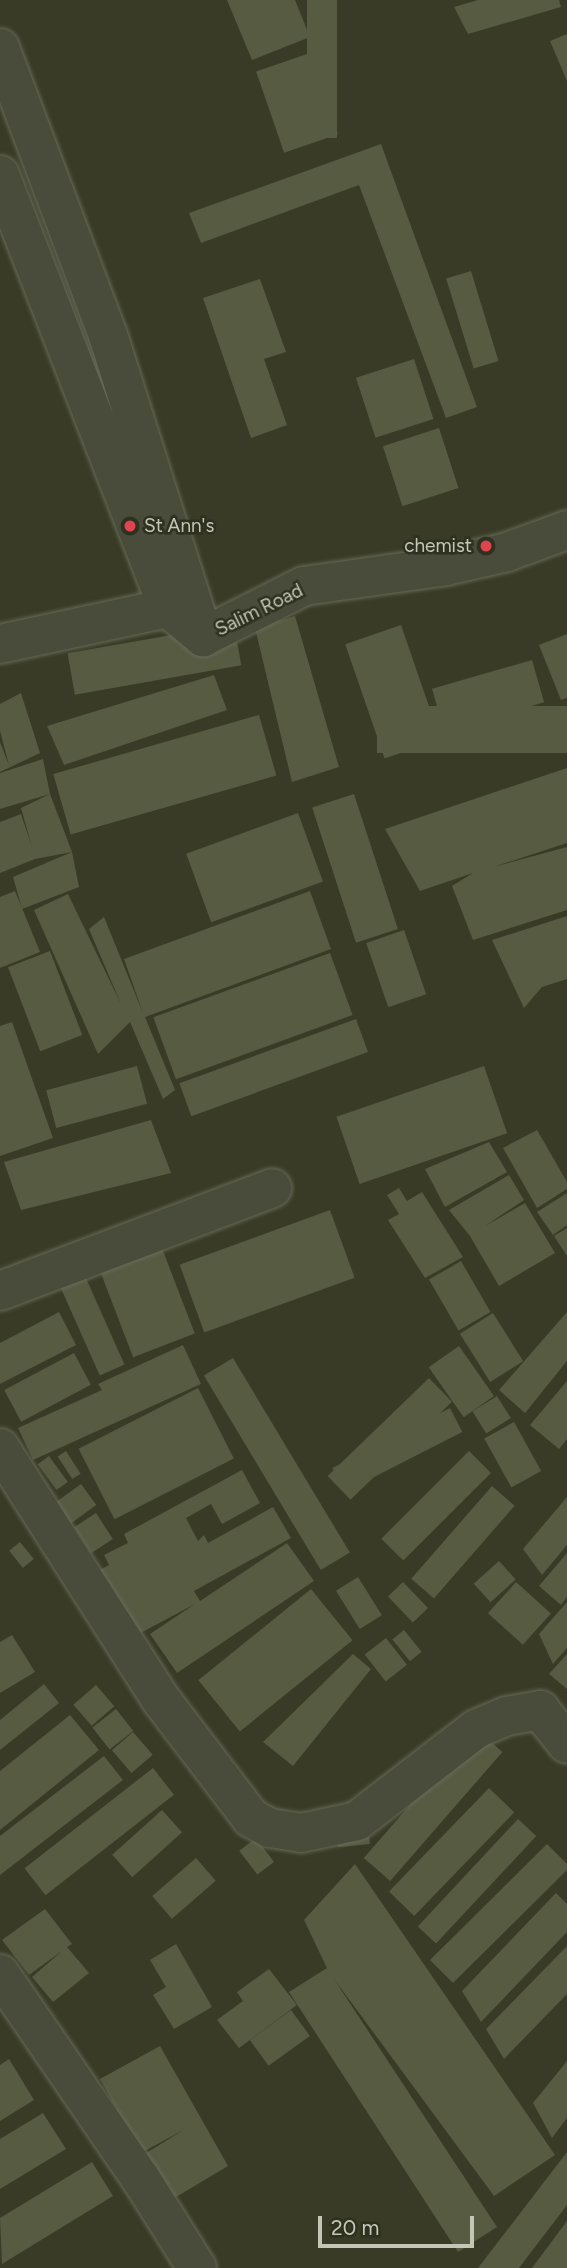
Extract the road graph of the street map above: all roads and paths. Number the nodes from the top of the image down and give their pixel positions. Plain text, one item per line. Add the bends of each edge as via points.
1 (0, 48) edge
2 (0, 175) edge
3 (567, 530) edge
4 (168, 608) junction
5 (203, 637) junction
6 (0, 644) edge
7 (272, 1188) dead end
8 (0, 1291) edge
9 (0, 1448) edge
10 (567, 1744) edge
11 (0, 1974) edge
12 (197, 2268) edge

1 - 5 street via 108,335
2 - 4 street
3 - 5 street, Salim Road via 507,552 446,566 304,586
4 - 5 street, Salim Road
4 - 6 street
7 - 8 street
9 - 10 street via 162,1701 251,1818 270,1828 301,1833 357,1821 476,1729 507,1716 540,1710
11 - 12 street

